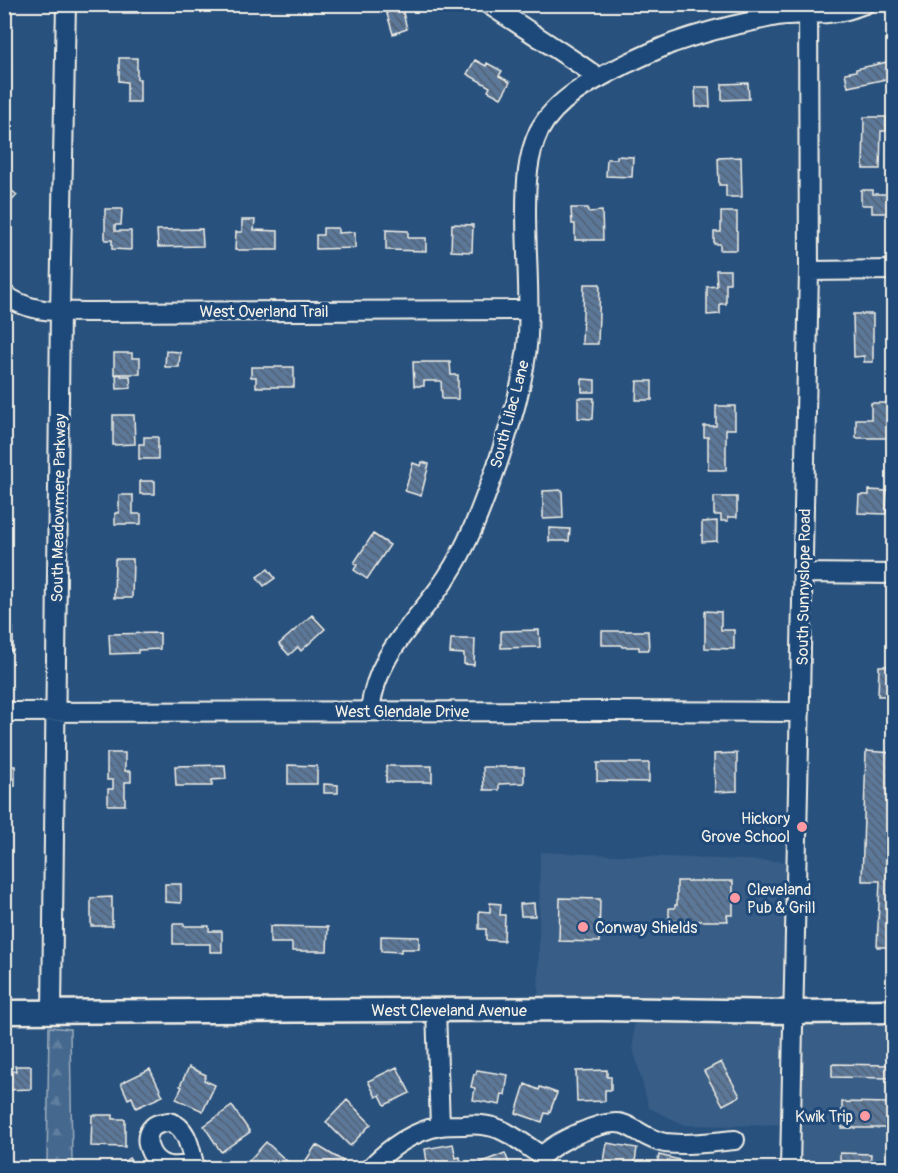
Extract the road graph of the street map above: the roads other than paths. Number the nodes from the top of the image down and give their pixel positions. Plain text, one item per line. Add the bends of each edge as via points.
1 (66, 4) edge
2 (488, 4) edge
3 (865, 4) edge
4 (808, 9) edge
5 (599, 78) junction
6 (894, 270) edge
7 (809, 271) junction
8 (4, 294) edge
9 (528, 310) junction
10 (60, 311) junction
11 (803, 573) junction
12 (894, 574) edge
13 (370, 711) junction
14 (4, 712) edge
15 (56, 712) junction
16 (800, 712) junction
17 (436, 1010) junction
18 (793, 1011) junction
19 (894, 1011) edge
20 (4, 1012) edge
21 (52, 1012) junction
22 (440, 1126) junction
23 (735, 1140) dead end
24 (540, 1162) edge
25 (370, 1168) edge
26 (790, 1168) edge

1 - 10 street, South Meadowmere Parkway
2 - 5 street
3 - 4 street, South Lilac Lane via 841,11
4 - 5 street, South Lilac Lane via 725,27 655,51
4 - 7 street, South Sunnyslope Road
5 - 9 street, South Lilac Lane via 554,111 534,144 526,189
6 - 7 street
7 - 11 street, South Sunnyslope Road
8 - 10 street, West Overland Trail via 31,309
9 - 10 street, West Overland Trail
9 - 13 street, South Lilac Lane via 520,386 469,538 446,579 393,647 372,694
10 - 15 street, South Meadowmere Parkway
11 - 12 street
11 - 16 street, South Sunnyslope Road
13 - 15 street, West Glendale Drive
13 - 16 street, West Glendale Drive
14 - 15 street, West Glendale Drive
15 - 21 street, South Meadowmere Parkway
16 - 18 street, South Sunnyslope Road
17 - 18 main road, West Cleveland Avenue
17 - 21 main road, West Cleveland Avenue
17 - 22 street
18 - 19 main road, West Cleveland Avenue
18 - 26 street, South Sunnyslope Road
20 - 21 main road, West Cleveland Avenue
22 - 24 street via 472,1124 496,1128
22 - 25 street via 399,1143
23 - 24 street via 668,1143 610,1122 576,1134 546,1151

